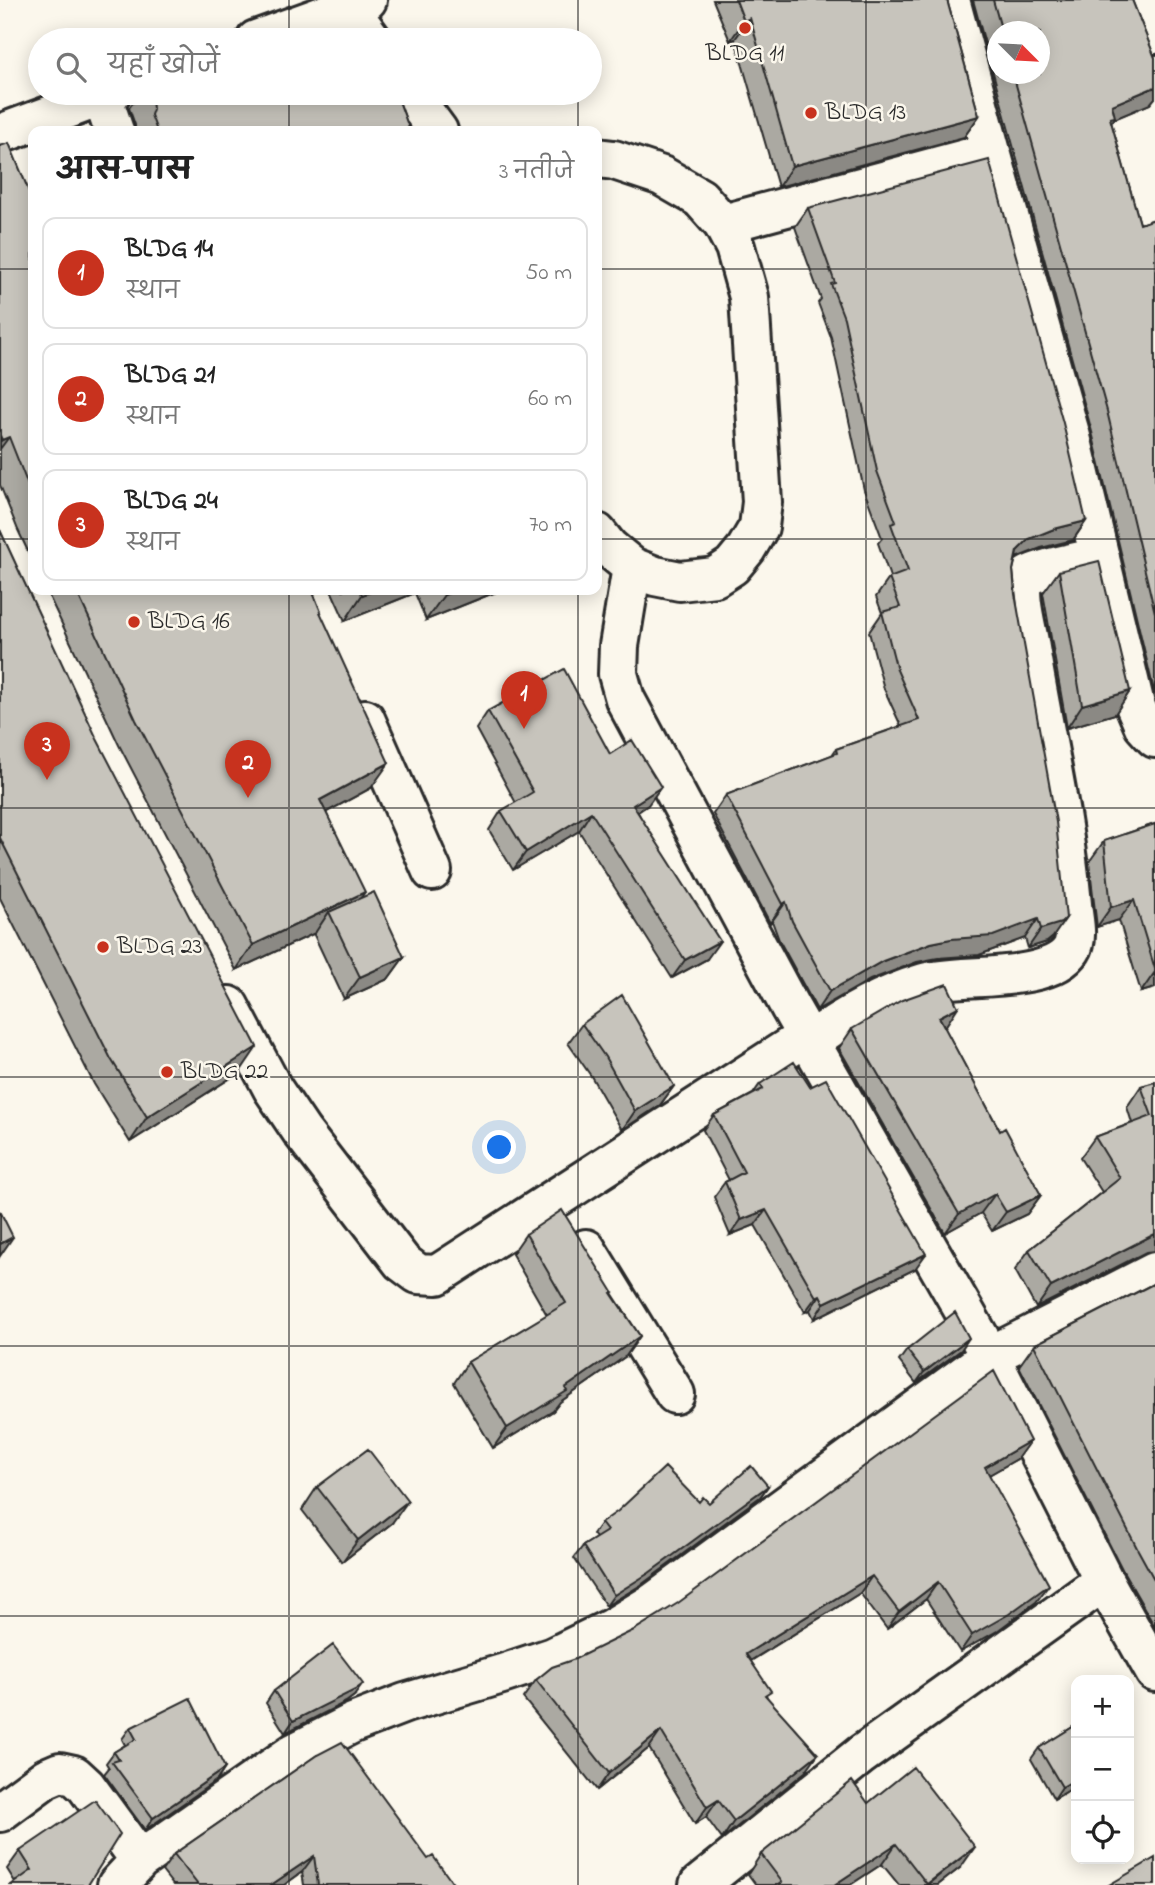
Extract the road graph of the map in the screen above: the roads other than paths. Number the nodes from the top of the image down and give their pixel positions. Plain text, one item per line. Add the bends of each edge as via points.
1 (950, 0) edge
2 (1145, 0) edge
3 (358, 4) edge
4 (290, 28) edge
5 (367, 28) edge
6 (1155, 34) edge
7 (77, 105) edge
8 (108, 105) edge
9 (420, 105) edge
10 (113, 126) edge
11 (434, 126) edge
12 (0, 134) edge
13 (991, 152) junction
14 (602, 159) edge
15 (723, 224) junction
16 (602, 539) edge
17 (1100, 557) junction
18 (632, 567) junction
19 (352, 692) edge
20 (1155, 738) edge
21 (432, 871) dead end
22 (215, 978) edge
23 (809, 1039) junction
24 (555, 1200) junction
25 (1155, 1272) edge
26 (990, 1356) junction
27 (675, 1394) dead end
28 (1104, 1581) junction
29 (1155, 1672) edge
30 (0, 1812) edge
31 (129, 1872) edge
32 (699, 1885) edge

1 - 13 street
2 - 6 street
3 - 4 street
3 - 5 street
7 - 12 street
8 - 10 street
9 - 11 street
13 - 15 street
13 - 17 street
14 - 15 street via 662,176 700,198
15 - 18 street via 735,247 748,297 762,502 759,527 732,566 715,578 680,581
16 - 18 street
17 - 20 street via 1135,705
17 - 23 street via 1037,572 1022,582 1068,864 1075,935 1072,948 1050,966 925,983 861,1009
18 - 23 street via 619,646 618,674 625,699
19 - 21 street
22 - 24 street via 272,1089 402,1262 418,1274 437,1275
23 - 24 street
23 - 26 street
24 - 27 street
25 - 26 street
26 - 28 street
26 - 31 street via 653,1603 612,1628 553,1657 353,1723 294,1753
28 - 29 street
28 - 32 street via 861,1755
30 - 31 street via 46,1778 60,1772 74,1775 86,1786

